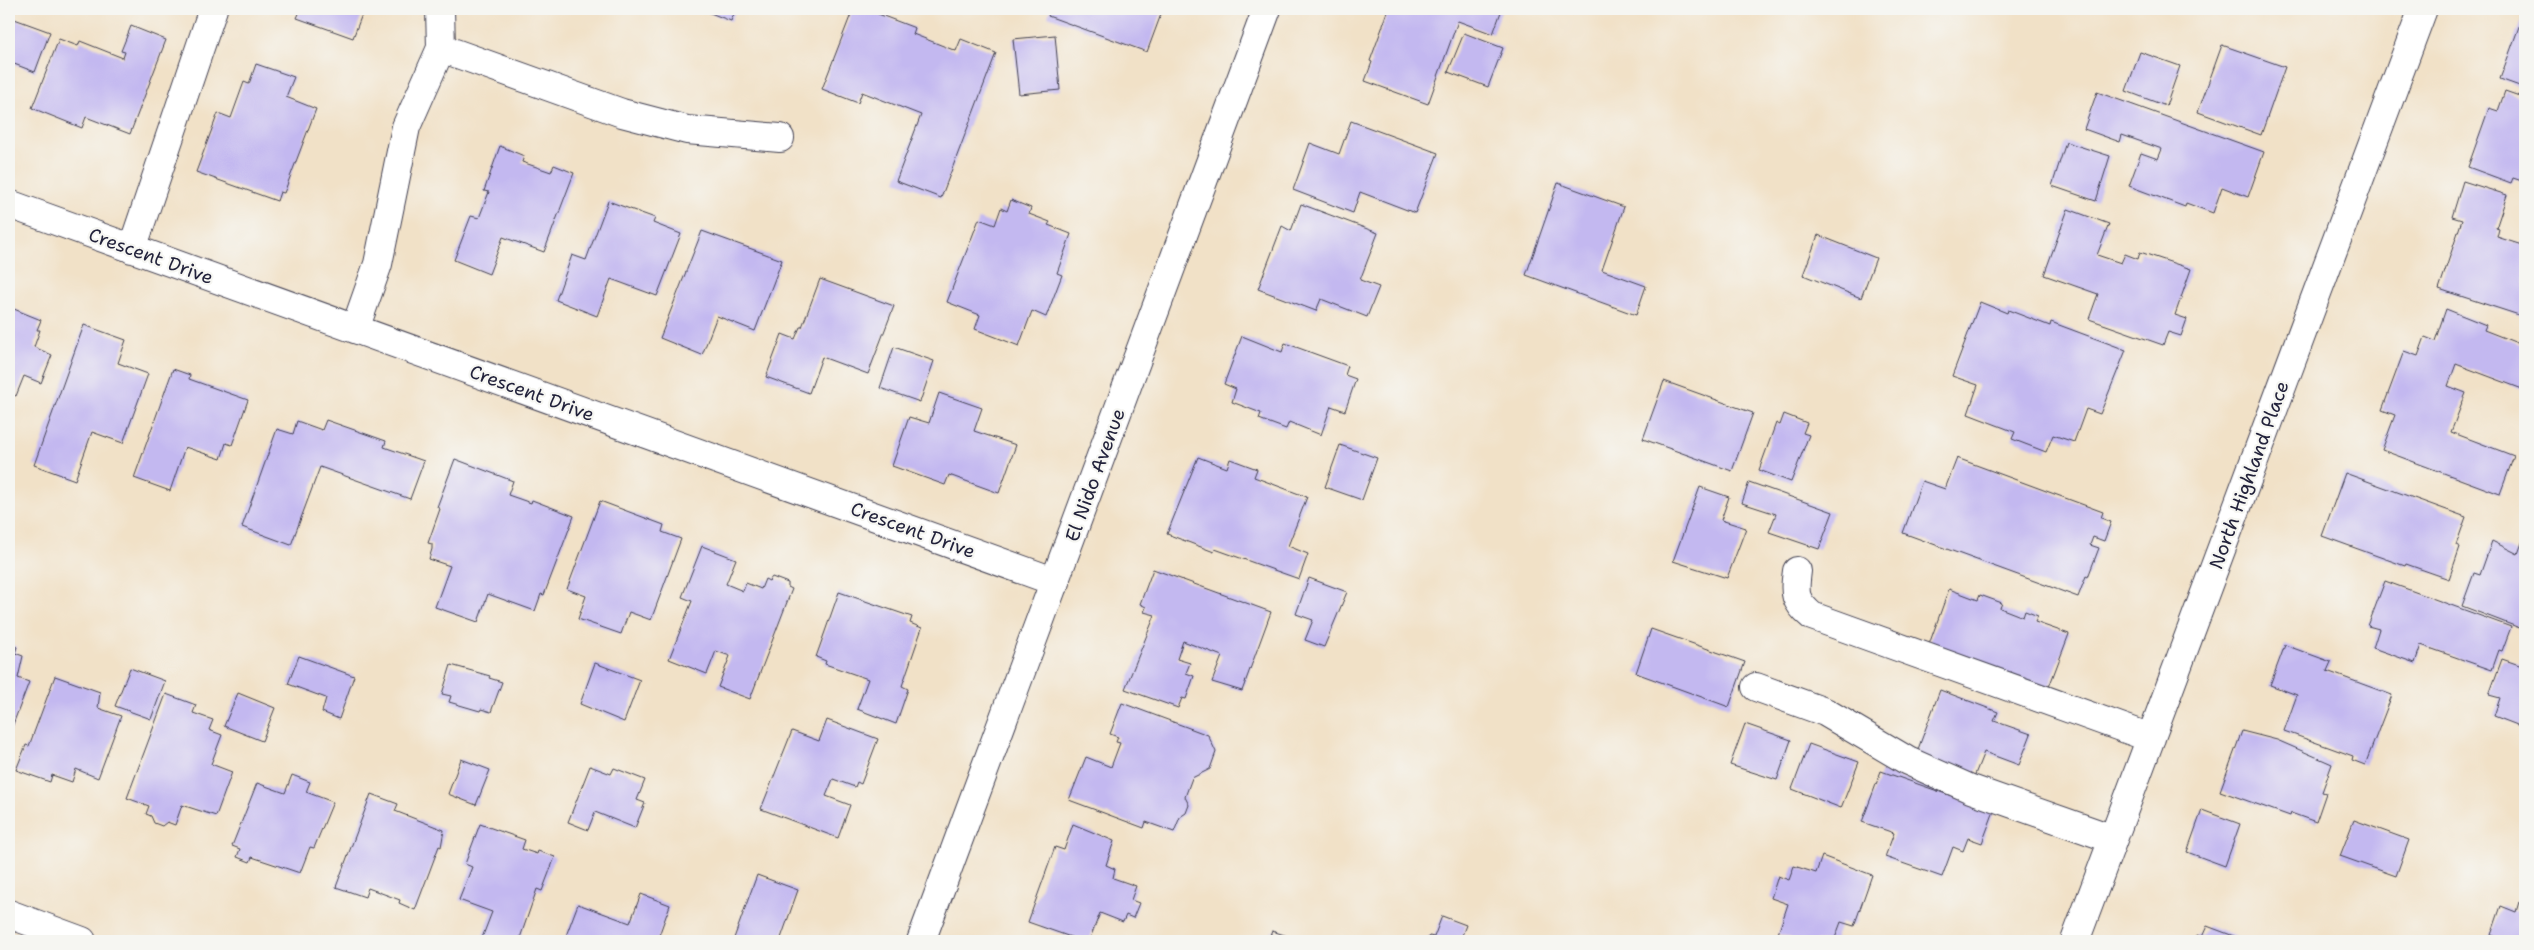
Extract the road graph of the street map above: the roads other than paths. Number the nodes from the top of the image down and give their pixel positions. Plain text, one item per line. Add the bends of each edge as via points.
1 (213, 9) edge
2 (440, 9) edge
3 (1267, 9) edge
4 (2422, 9) edge
5 (441, 48) junction
6 (780, 138) dead end
7 (9, 204) edge
8 (132, 249) junction
9 (355, 329) junction
10 (1796, 571) dead end
11 (1056, 582) junction
12 (1756, 688) dead end
13 (2151, 738) junction
14 (2113, 839) junction
15 (9, 914) edge
16 (68, 939) edge
17 (921, 941) edge
18 (2075, 941) edge

1 - 8 street
2 - 5 street
3 - 11 street, El Nido Avenue
4 - 13 street, North Highland Place
5 - 6 street via 631,116 687,130
5 - 9 street via 406,127 378,264
7 - 8 street, Crescent Drive
8 - 9 street, Crescent Drive
9 - 11 street, Crescent Drive
10 - 13 street via 1795,590 1799,606 1812,616
11 - 17 street, El Nido Avenue
12 - 14 street via 1825,712 1908,762 1971,789
13 - 14 street, North Highland Place
14 - 18 street, North Highland Place
15 - 16 street

